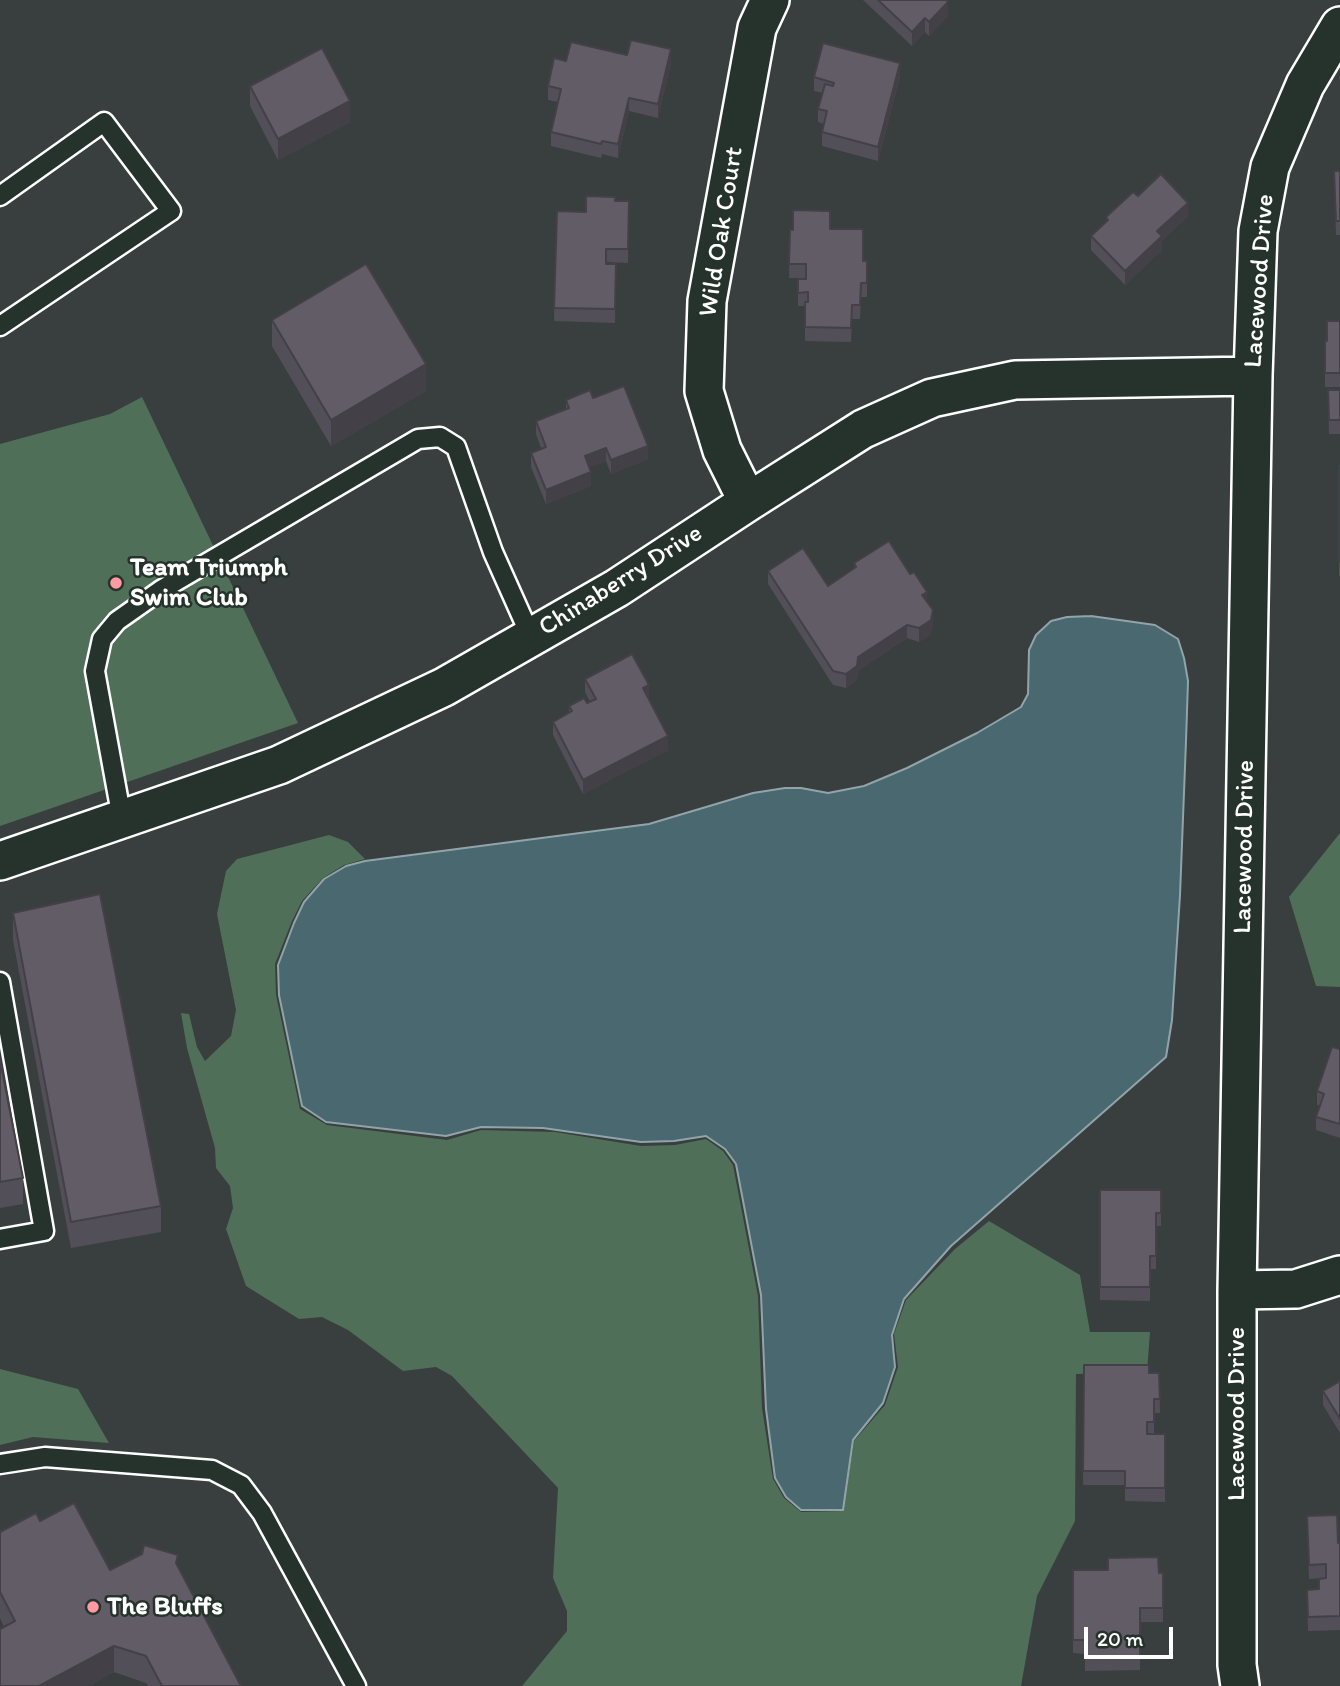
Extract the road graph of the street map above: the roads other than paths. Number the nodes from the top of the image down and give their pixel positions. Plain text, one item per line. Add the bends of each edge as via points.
1 (770, 0) edge
2 (1340, 26) edge
3 (0, 196) edge
4 (0, 326) edge
5 (1253, 376) junction
6 (748, 502) junction
7 (531, 637) junction
8 (122, 819) junction
9 (0, 861) edge
10 (0, 982) edge
11 (0, 1239) edge
12 (1340, 1275) edge
13 (1237, 1290) junction
14 (0, 1464) edge
15 (356, 1686) edge
16 (1240, 1686) edge

1 - 6 street, Wild Oak Court via 757,28 707,301 704,391 722,450
2 - 5 street, Lacewood Drive via 1305,85 1270,167 1258,231
3 - 4 lane via 104,122 172,211
5 - 6 street, Chinaberry Drive via 1015,380 932,398 863,429
5 - 13 street, Lacewood Drive
6 - 7 street, Chinaberry Drive via 617,588
7 - 8 street, Chinaberry Drive via 444,687 279,765
7 - 8 lane via 493,552 456,447 440,437 418,439 161,590 117,621 103,639 95,671
8 - 9 street, Chinaberry Drive
10 - 11 lane via 44,1231
12 - 13 street via 1296,1289
13 - 16 street, Lacewood Drive
14 - 15 lane via 45,1457 212,1470 241,1485 262,1513

